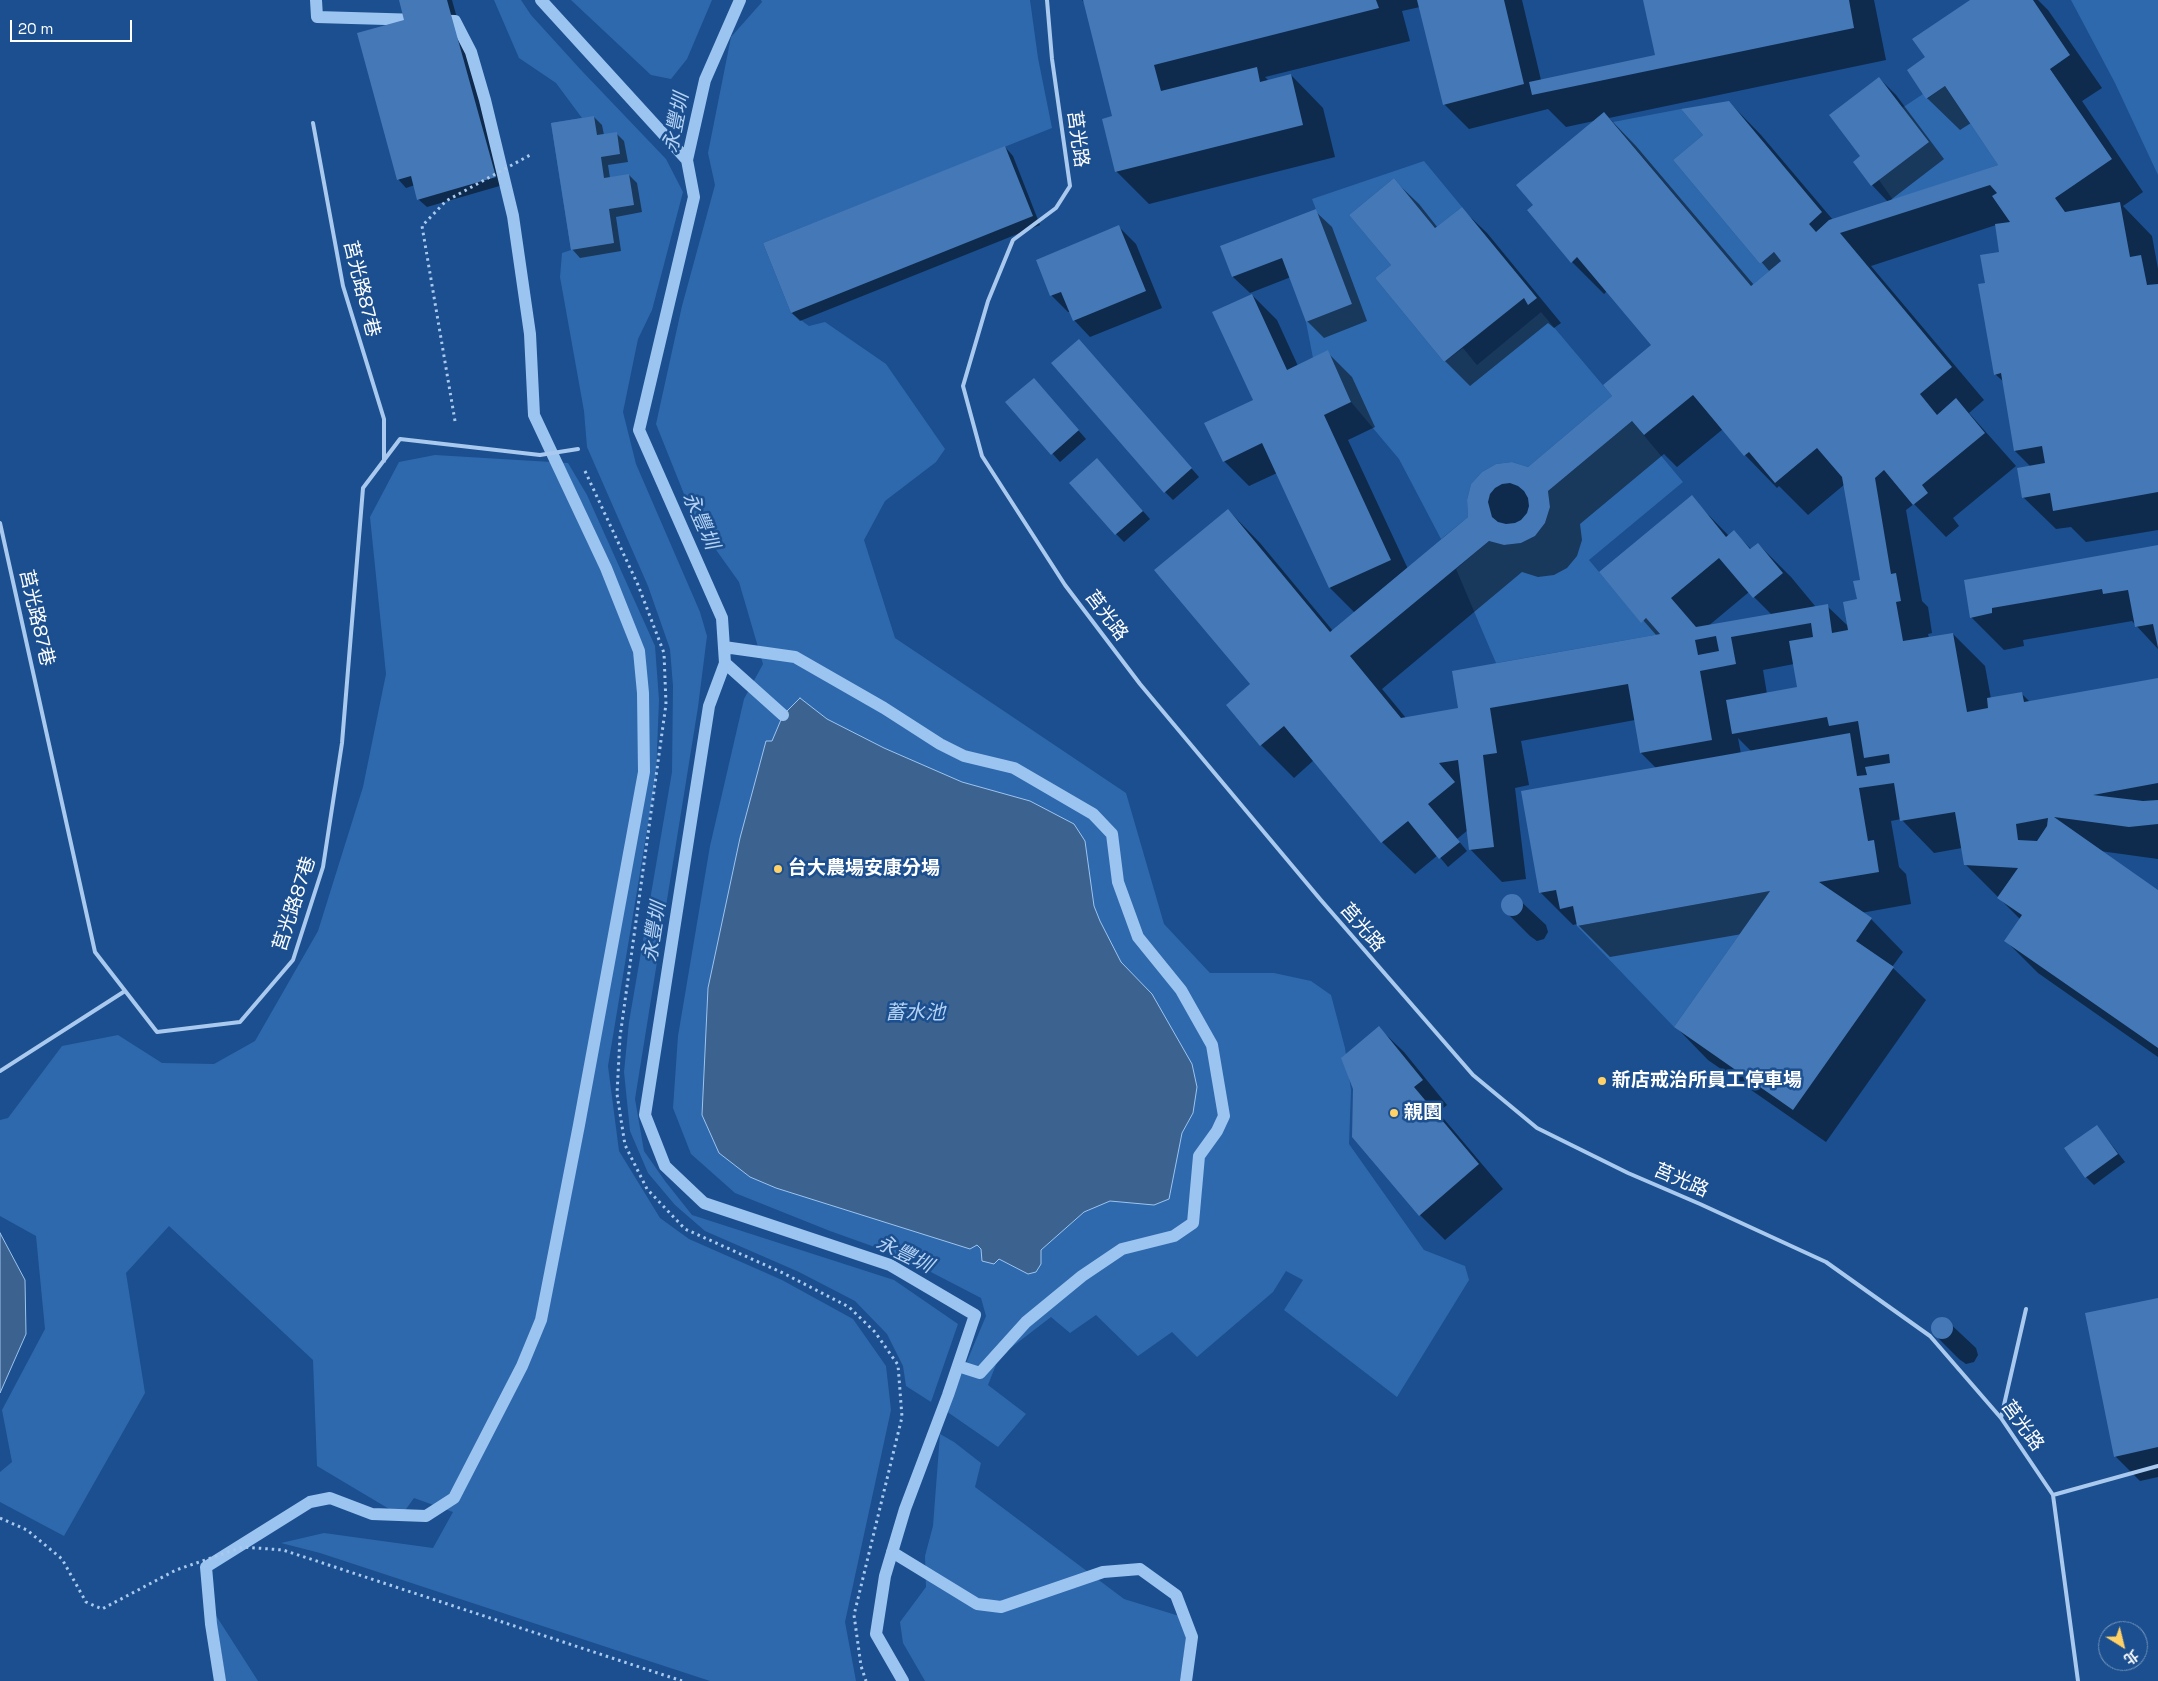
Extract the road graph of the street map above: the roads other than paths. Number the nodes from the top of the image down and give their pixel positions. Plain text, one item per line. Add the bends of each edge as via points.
1 (1046, 0) edge
2 (313, 123) dead end
3 (578, 449) dead end
4 (384, 461) junction
5 (0, 523) edge
6 (125, 991) junction
7 (0, 1071) edge
8 (2026, 1309) dead end
9 (2001, 1418) junction
10 (2158, 1466) edge
11 (2053, 1495) junction
12 (2078, 1681) edge

1 - 9 lane, 莒光路 via 1070,186 1056,208 1013,240 988,301 963,386 982,456 1065,585 1140,684 1302,879 1473,1075 1537,1128 1628,1173 1826,1262 1930,1336
2 - 4 lane, 莒光路87巷 via 343,286 384,419
3 - 4 lane, 莒光路87巷 via 540,455 400,438
4 - 6 lane, 莒光路87巷 via 363,488 342,743 323,867 293,960 240,1022 157,1032
5 - 6 lane, 莒光路87巷 via 95,952
6 - 7 lane
8 - 9 lane
9 - 11 lane, 莒光路
10 - 11 lane
11 - 12 lane, 莒光路

